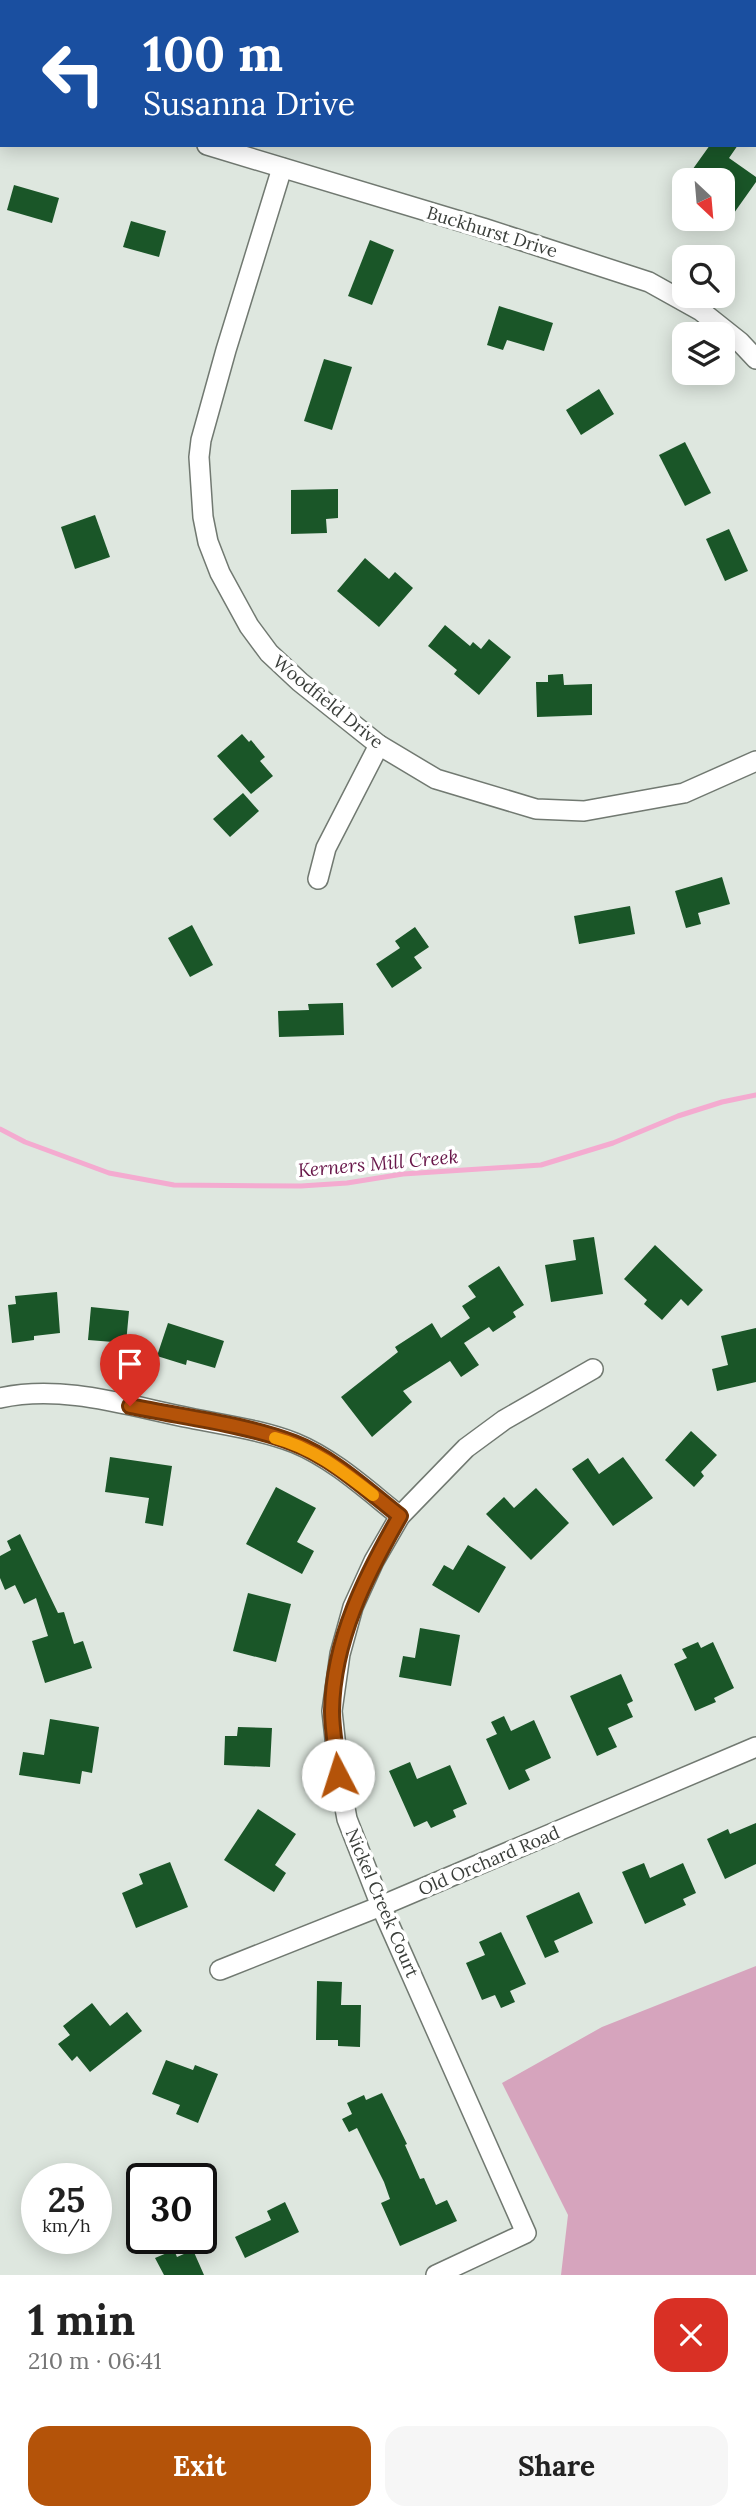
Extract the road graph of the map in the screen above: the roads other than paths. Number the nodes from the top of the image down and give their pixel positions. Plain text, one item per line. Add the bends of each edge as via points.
1 (214, 147) edge
2 (282, 168) junction
3 (756, 359) edge
4 (379, 745) junction
5 (756, 761) edge
6 (318, 879) dead end
7 (593, 1369) dead end
8 (0, 1398) edge
9 (400, 1516) junction
10 (756, 1747) edge
11 (381, 1906) junction
12 (220, 1970) dead end
13 (436, 2275) edge

1 - 2 street, Buckhurst Drive
2 - 3 street, Buckhurst Drive via 649,282 701,311
2 - 4 street, Woodfield Drive via 201,440 203,517 220,573 269,653
4 - 5 street, Woodfield Drive via 436,779 536,809 584,811 684,793
4 - 6 street via 326,848
7 - 9 street, Nickel Creek Court via 504,1420 466,1448
8 - 9 street via 75,1395 294,1443 328,1461
9 - 11 street, Nickel Creek Court via 354,1607 340,1654 332,1711 347,1819
10 - 11 street, Old Orchard Road
11 - 12 street, Old Orchard Road
11 - 13 street, Nickel Creek Court via 526,2233

